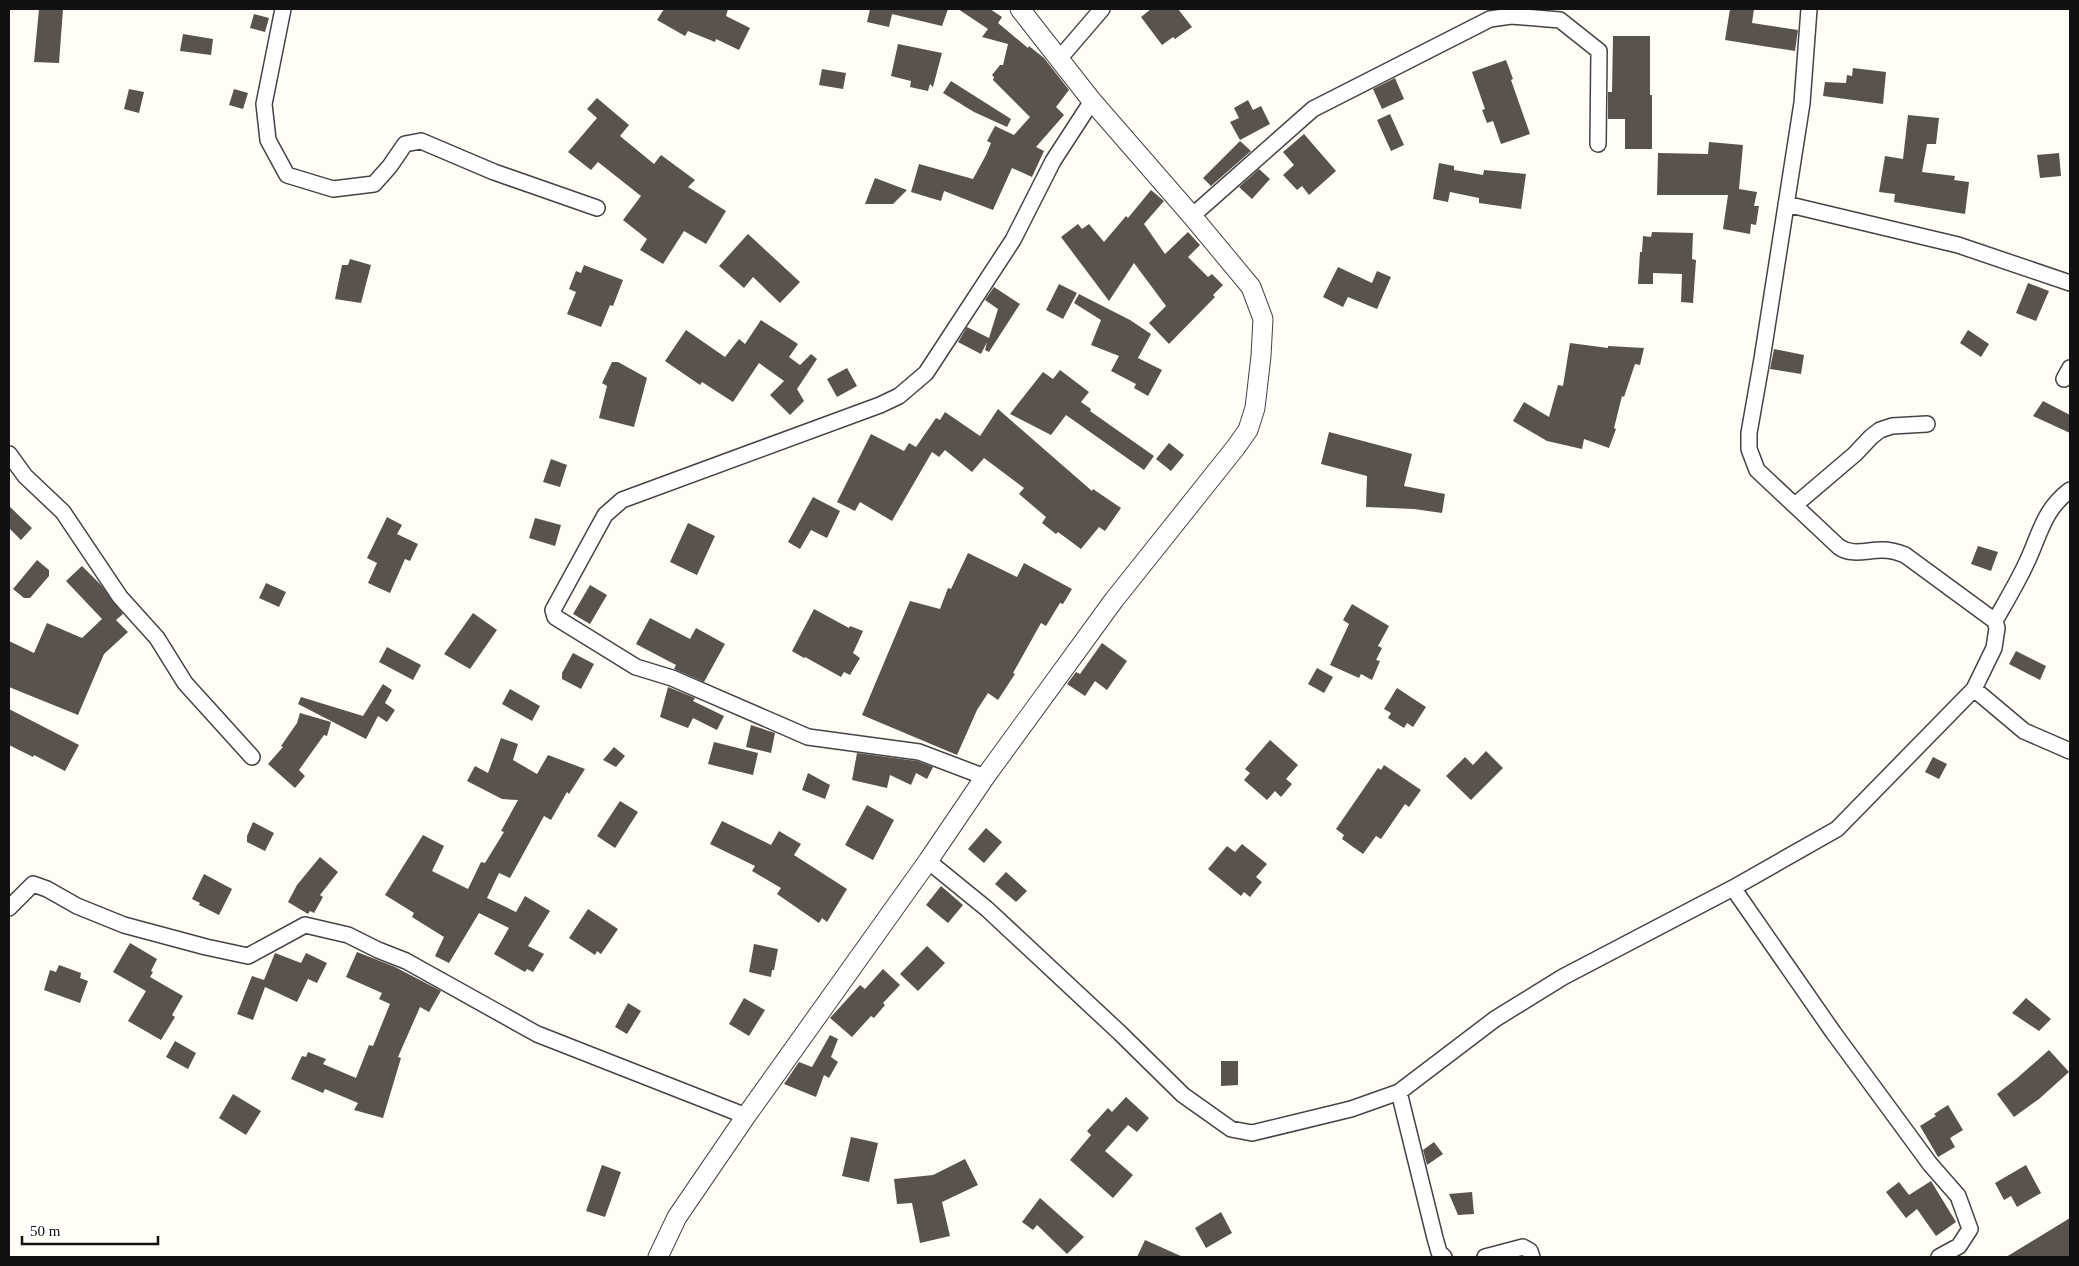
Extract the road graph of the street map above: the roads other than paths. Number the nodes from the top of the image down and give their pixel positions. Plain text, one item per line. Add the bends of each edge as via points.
1 (283, 9) edge
2 (1020, 9) edge
3 (1102, 9) edge
4 (1809, 9) edge
5 (1059, 59) junction
6 (1092, 100) junction
7 (1598, 144) dead end
8 (1786, 204) junction
9 (597, 208) dead end
10 (1192, 216) junction
11 (2070, 283) edge
12 (1927, 424) dead end
13 (9, 454) edge
14 (2070, 490) edge
15 (1794, 505) junction
16 (1995, 621) junction
17 (1974, 689) junction
18 (2070, 751) edge
19 (252, 756) dead end
20 (985, 776) junction
21 (928, 861) junction
22 (1733, 888) junction
23 (9, 908) edge
24 (1399, 1092) junction
25 (746, 1116) junction
26 (658, 1257) edge
27 (1444, 1257) edge
28 (1485, 1257) edge
29 (1532, 1257) edge
30 (1939, 1257) edge

1 - 9 street via 264,104 268,140 287,175 334,189 374,184 405,144 421,141 494,172
2 - 5 street
3 - 5 street
4 - 8 street via 1802,103
5 - 6 street
6 - 10 street
6 - 20 street via 1053,161 1013,240 926,373 899,396 880,405 622,500 605,515 553,610 555,617 636,667 672,678 808,736 919,752
7 - 10 street via 1599,52 1560,20 1511,16 1490,19 1313,110
8 - 11 street via 1958,245
8 - 15 street via 1748,450 1757,470
10 - 20 street via 1251,288 1263,319 1255,408 1248,430 1114,600
12 - 15 street via 1880,430
13 - 19 street via 25,476 63,512 120,597 157,638 186,683
14 - 16 street via 2047,515 2026,565
15 - 16 street via 1843,550 1893,550 1905,555
16 - 17 street via 1994,648
17 - 18 street via 2024,731
17 - 22 street via 1837,828
20 - 21 street
21 - 24 street via 987,909 1183,1095 1231,1129 1252,1133 1350,1109
21 - 25 street
22 - 24 street via 1563,977 1494,1020
22 - 30 street via 1833,1032 1930,1164 1958,1196 1970,1229 1959,1246
23 - 25 street via 33,884 124,925 248,956 305,924 348,934 406,961 538,1034
24 - 27 street via 1435,1238
25 - 26 street via 677,1217
28 - 29 street via 1523,1247 1530,1251

